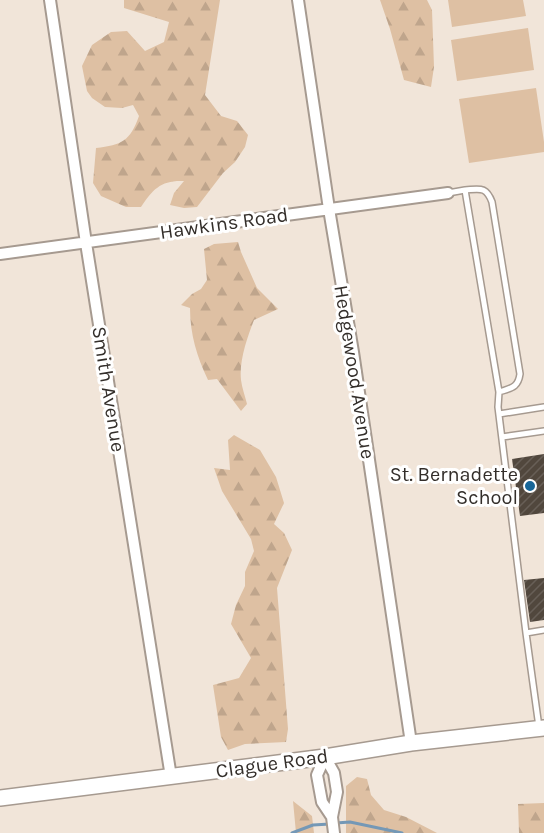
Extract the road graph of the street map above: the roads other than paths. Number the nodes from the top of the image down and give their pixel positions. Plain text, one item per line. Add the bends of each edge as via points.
1 (50, 0) edge
2 (298, 0) edge
3 (465, 190) junction
4 (448, 193) joint
5 (329, 209) junction
6 (86, 243) junction
7 (0, 254) edge
8 (499, 392) junction
9 (544, 408) edge
10 (499, 414) junction
11 (544, 431) edge
12 (502, 437) junction
13 (544, 630) edge
14 (526, 633) junction
15 (542, 729) edge
16 (411, 743) junction
17 (326, 757) junction
18 (171, 777) junction
19 (0, 798) edge
20 (332, 817) junction
21 (334, 831) edge

1 - 6 street, Smith Avenue
2 - 5 street, Hedgewood Avenue
3 - 4 lane
3 - 8 lane
3 - 8 lane via 484,190 492,202 520,374 515,386
4 - 5 street, Hawkins Road
5 - 6 street, Hawkins Road
5 - 16 street, Hedgewood Avenue
6 - 7 street, Hawkins Road
6 - 18 street, Smith Avenue
8 - 10 lane
9 - 10 lane
10 - 12 lane
11 - 12 lane
12 - 14 lane
13 - 14 lane
14 - 15 lane
15 - 16 main road, Clague Road
16 - 17 main road, Clague Road
17 - 18 main road, Clague Road
17 - 20 street via 337,792
17 - 20 street via 317,775 322,802
18 - 19 main road, Clague Road
20 - 21 street

